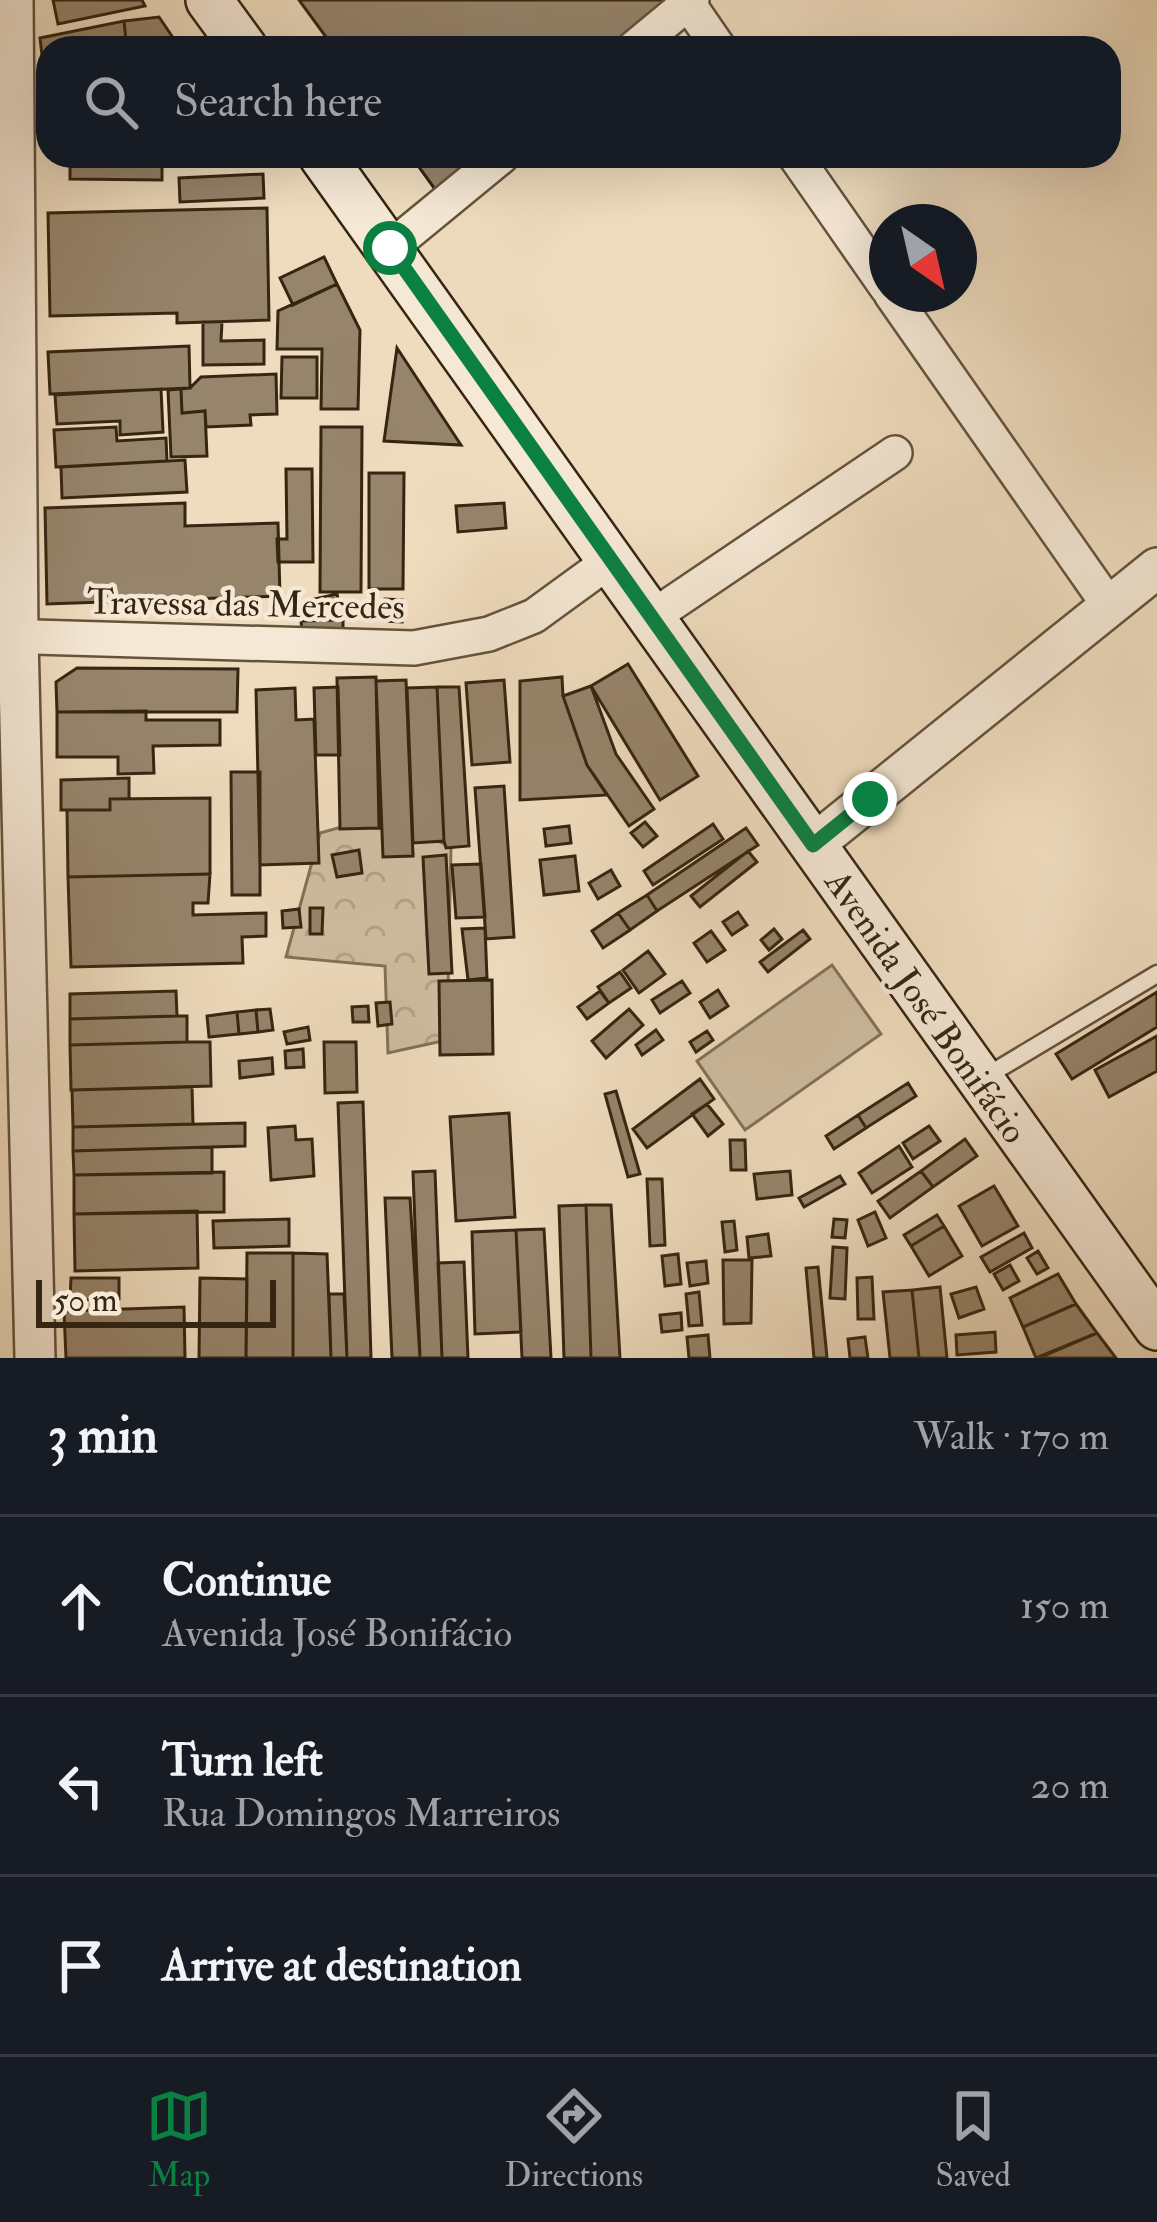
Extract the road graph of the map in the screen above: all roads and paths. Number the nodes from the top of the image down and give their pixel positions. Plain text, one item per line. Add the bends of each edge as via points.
1 (13, 0) edge
2 (209, 0) edge
3 (690, 2) edge
4 (235, 36) edge
5 (649, 36) edge
6 (711, 36) edge
7 (331, 168) edge
8 (487, 168) edge
9 (803, 168) edge
10 (390, 248) junction
11 (869, 262) edge
12 (904, 312) edge
13 (895, 453) dead end
14 (611, 560) junction
15 (1157, 568) edge
16 (1110, 607) junction
17 (652, 617) junction
18 (9, 636) edge
19 (813, 845) junction
20 (1157, 974) edge
21 (980, 1080) junction
22 (1157, 1327) edge
23 (31, 1349) edge

1 - 18 street
2 - 4 main road
3 - 5 street
3 - 6 street
7 - 10 main road, Avenida José Bonifácio
8 - 10 street
9 - 11 street
10 - 14 main road, Avenida José Bonifácio
12 - 16 street
13 - 17 street
14 - 17 main road, Avenida José Bonifácio
14 - 18 street, Travessa das Mercedes via 534,616 414,648
15 - 16 street
16 - 19 street
17 - 19 main road, Avenida José Bonifácio
18 - 23 street
19 - 21 main road, Avenida José Bonifácio
20 - 21 lane
21 - 22 main road, Avenida José Bonifácio

